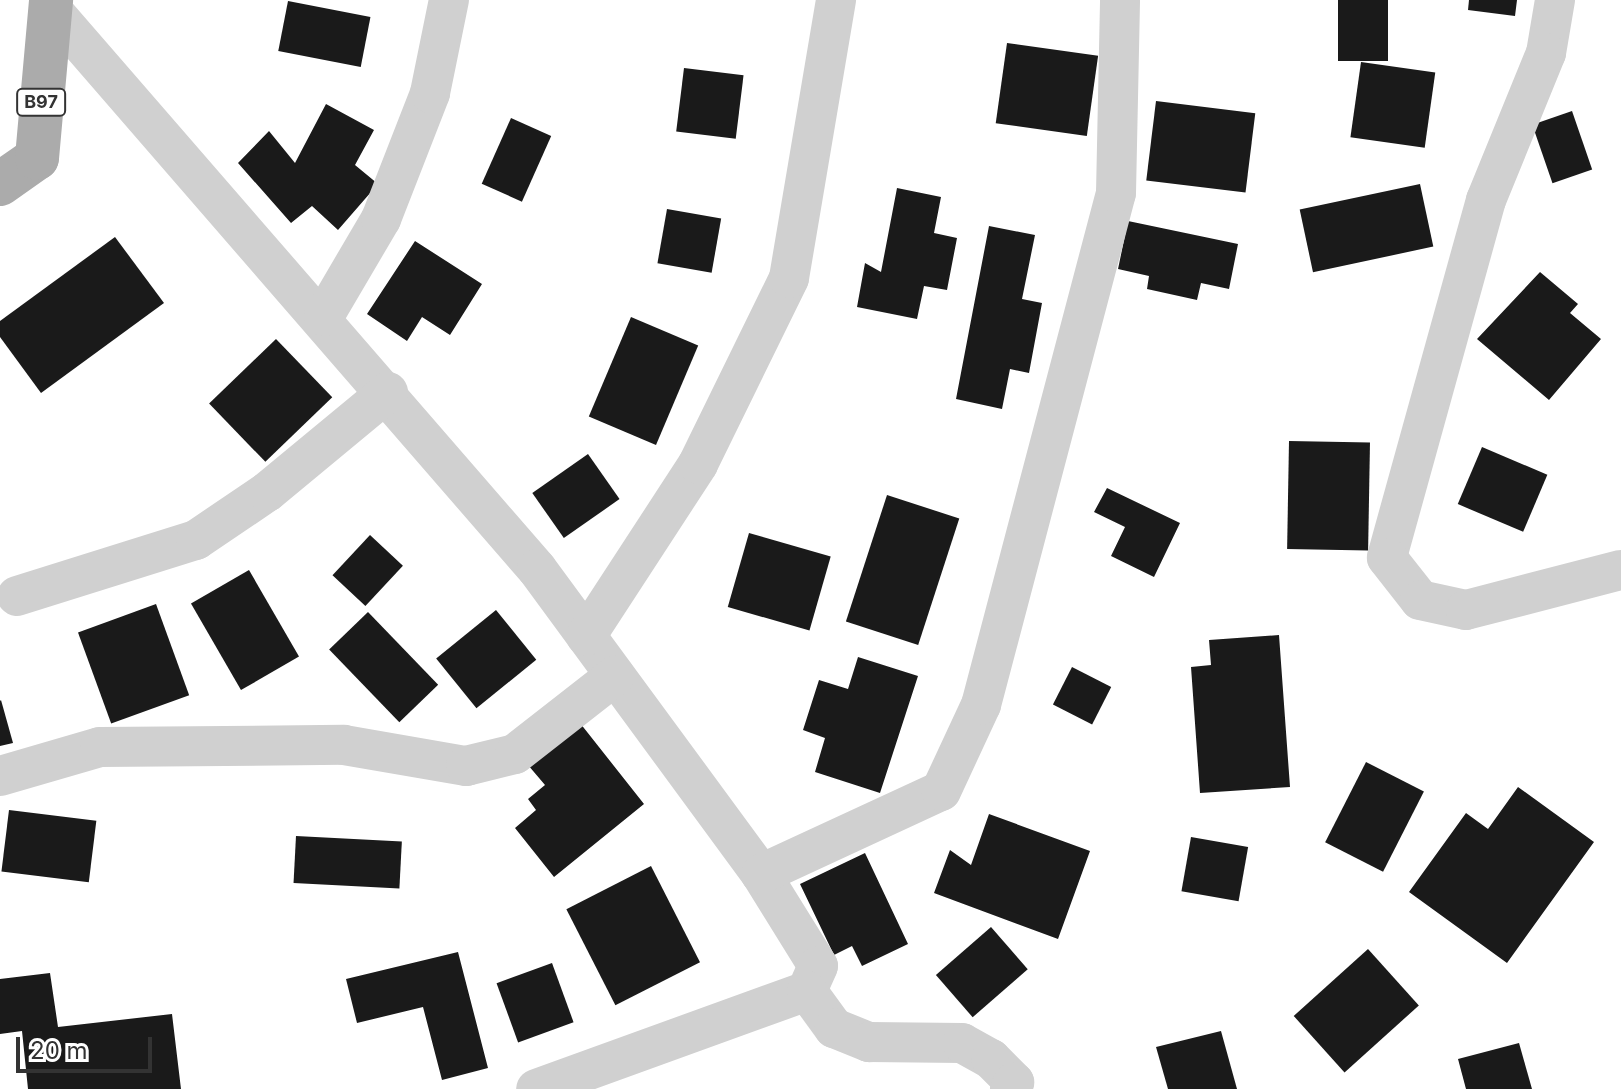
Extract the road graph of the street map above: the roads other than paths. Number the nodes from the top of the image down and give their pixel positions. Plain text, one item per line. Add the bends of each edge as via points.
1 (449, 0) edge
2 (836, 0) edge
3 (1120, 0) edge
4 (1555, 0) edge
5 (51, 5) edge
6 (0, 184) edge
7 (324, 316) junction
8 (388, 392) junction
9 (1621, 570) edge
10 (17, 596) dead end
11 (586, 636) junction
12 (615, 676) junction
13 (0, 776) edge
14 (761, 874) junction
15 (807, 991) junction
16 (536, 1089) edge
17 (1010, 1089) edge

1 - 7 street via 430,93 381,219
2 - 11 street via 789,278 698,464
3 - 14 street via 1116,193 981,705 941,791
4 - 9 street via 1546,53 1486,200 1387,558 1420,600 1466,610
5 - 6 main road, B97 via 37,158
5 - 7 street via 185,169
7 - 8 street
8 - 10 street via 267,492 196,540
8 - 11 street
11 - 12 street
12 - 13 street via 515,754 466,766 344,745 100,747
12 - 14 street
14 - 15 street via 818,966
15 - 16 street
15 - 17 street via 834,1028 869,1042 962,1043 991,1059 1014,1082

